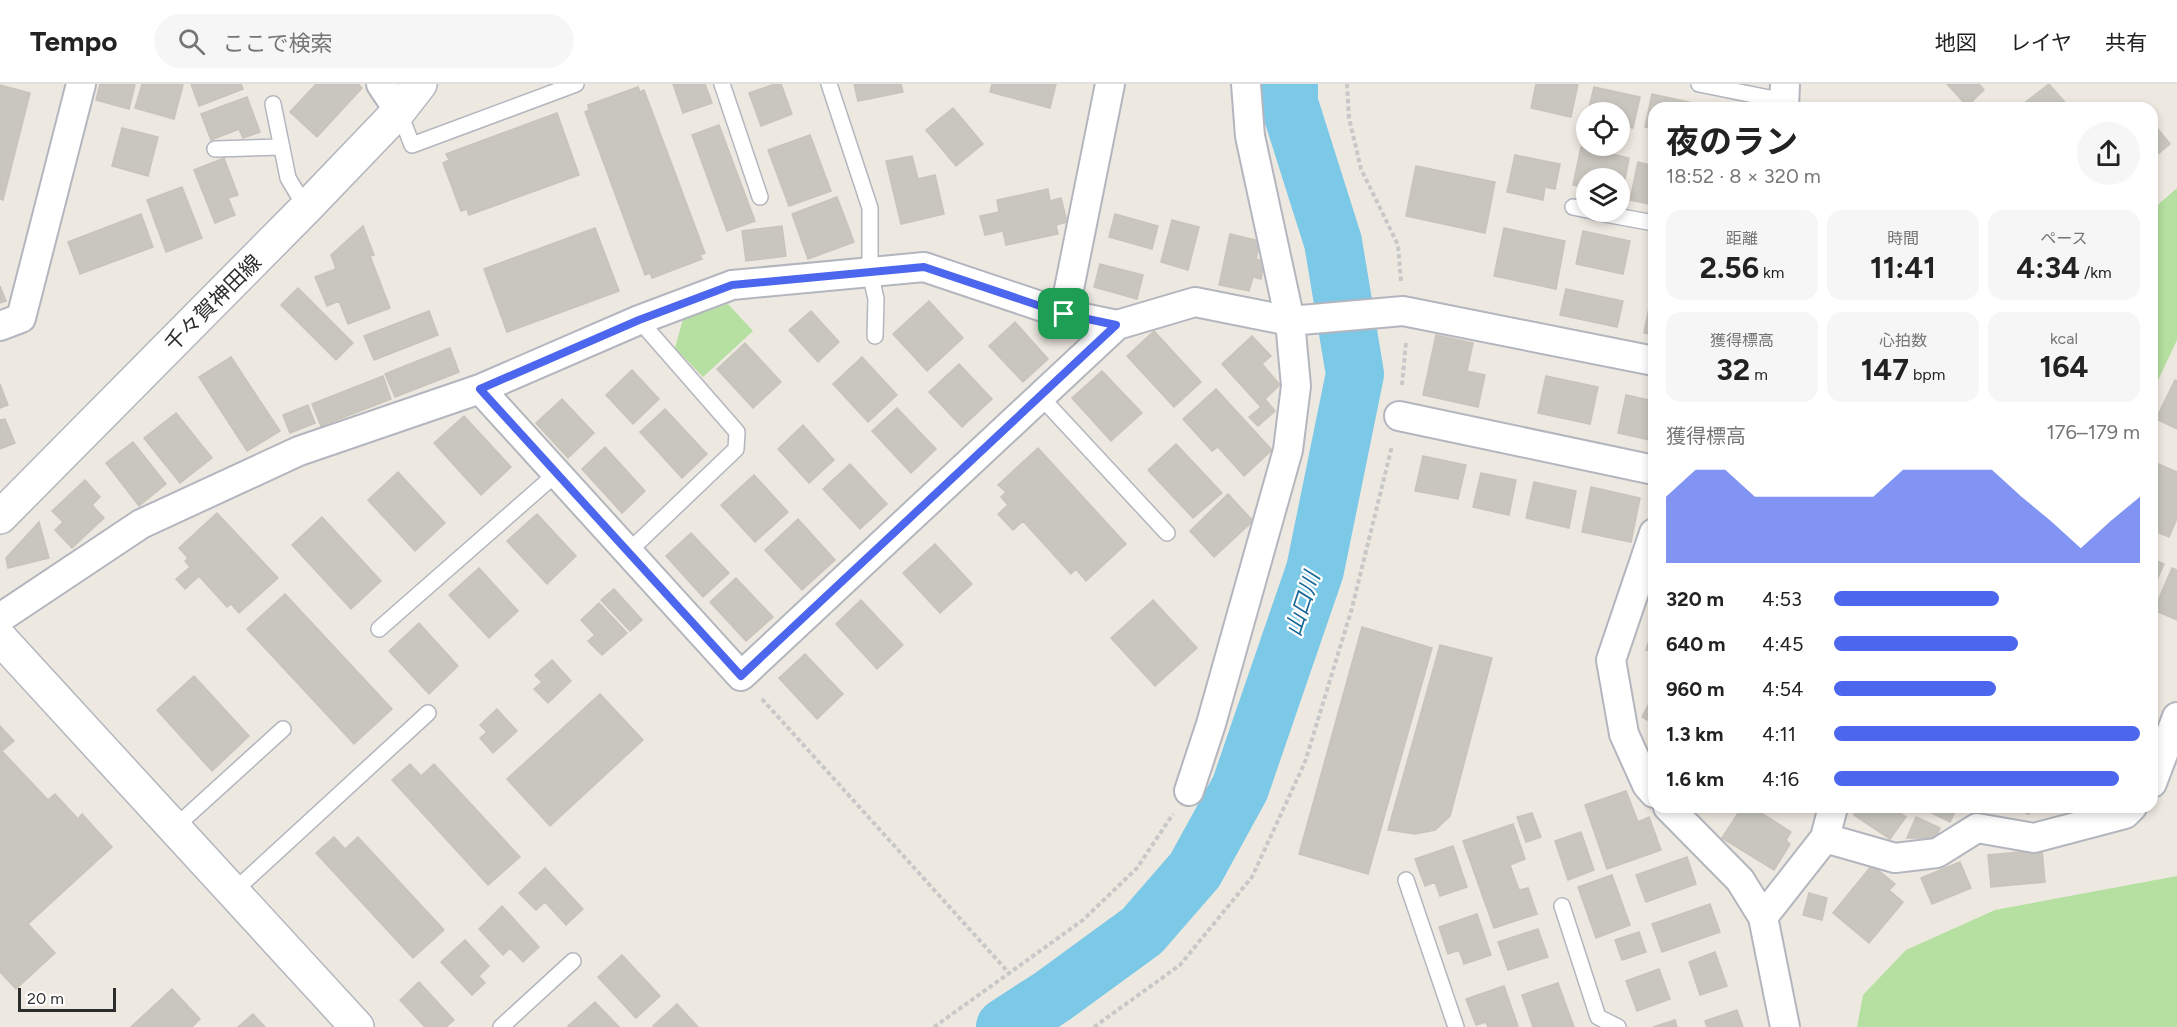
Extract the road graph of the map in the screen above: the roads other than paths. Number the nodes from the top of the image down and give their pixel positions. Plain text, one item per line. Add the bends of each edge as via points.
1 (81, 84) edge
2 (381, 84) edge
3 (420, 84) edge
4 (576, 84) edge
5 (722, 84) edge
6 (829, 84) edge
7 (1110, 84) edge
8 (1246, 84) edge
9 (1698, 84) edge
10 (1785, 98) edge
11 (273, 104) dead end
12 (399, 111) junction
13 (282, 147) junction
14 (215, 149) dead end
15 (760, 197) dead end
16 (306, 208) junction
17 (1630, 219) edge
18 (1648, 223) edge
19 (870, 272) junction
20 (1064, 314) junction
21 (639, 320) junction
22 (1290, 321) junction
23 (1116, 325) junction
24 (0, 326) edge
25 (875, 336) dead end
26 (1648, 360) edge
27 (480, 389) junction
28 (1040, 396) junction
29 (1399, 416) road end
30 (1648, 469) edge
31 (556, 473) junction
32 (0, 517) edge
33 (1167, 533) dead end
34 (628, 552) junction
35 (1648, 572) edge
36 (0, 618) edge
37 (379, 629) dead end
38 (0, 638) edge
39 (428, 713) dead end
40 (2177, 717) edge
41 (283, 729) dead end
42 (2158, 767) edge
43 (1648, 786) edge
44 (1189, 791) road end
45 (1674, 813) edge
46 (1831, 813) edge
47 (2126, 813) edge
48 (174, 828) junction
49 (1825, 838) junction
50 (1406, 880) dead end
51 (233, 892) junction
52 (1562, 906) dead end
53 (1763, 917) junction
54 (573, 961) dead end
55 (357, 1027) edge
56 (501, 1027) edge
57 (1456, 1027) edge
58 (1618, 1027) edge
59 (1785, 1027) edge

1 - 24 street via 21,318
2 - 12 street
3 - 12 main road, 千々賀神田線
4 - 12 lane via 412,145
5 - 15 lane
6 - 19 lane via 870,208
7 - 20 street
8 - 22 street via 1250,136
9 - 10 lane
11 - 13 lane
12 - 16 main road, 千々賀神田線
13 - 14 lane
13 - 16 lane via 288,178
16 - 32 main road, 千々賀神田線
17 - 18 lane
19 - 20 street via 924,267
19 - 21 street via 732,285
19 - 25 lane via 876,299
20 - 23 street
21 - 27 street
21 - 34 lane via 737,432 736,449
22 - 23 street via 1195,302
22 - 26 street via 1403,310
22 - 44 street via 1296,386 1287,450
23 - 28 street
27 - 31 street
27 - 36 street via 299,451 141,524
28 - 33 lane
28 - 34 street via 741,676
29 - 30 street
31 - 34 street
31 - 37 lane
35 - 43 street via 1611,660 1624,734
38 - 48 main road
39 - 51 lane
40 - 42 street
41 - 48 lane
45 - 53 street via 1740,880
46 - 49 street
47 - 49 street via 2034,838 1977,828 1937,853 1895,858
48 - 51 main road
49 - 53 street
50 - 57 lane
51 - 55 main road
52 - 58 lane via 1598,1017
53 - 59 street
54 - 56 lane

